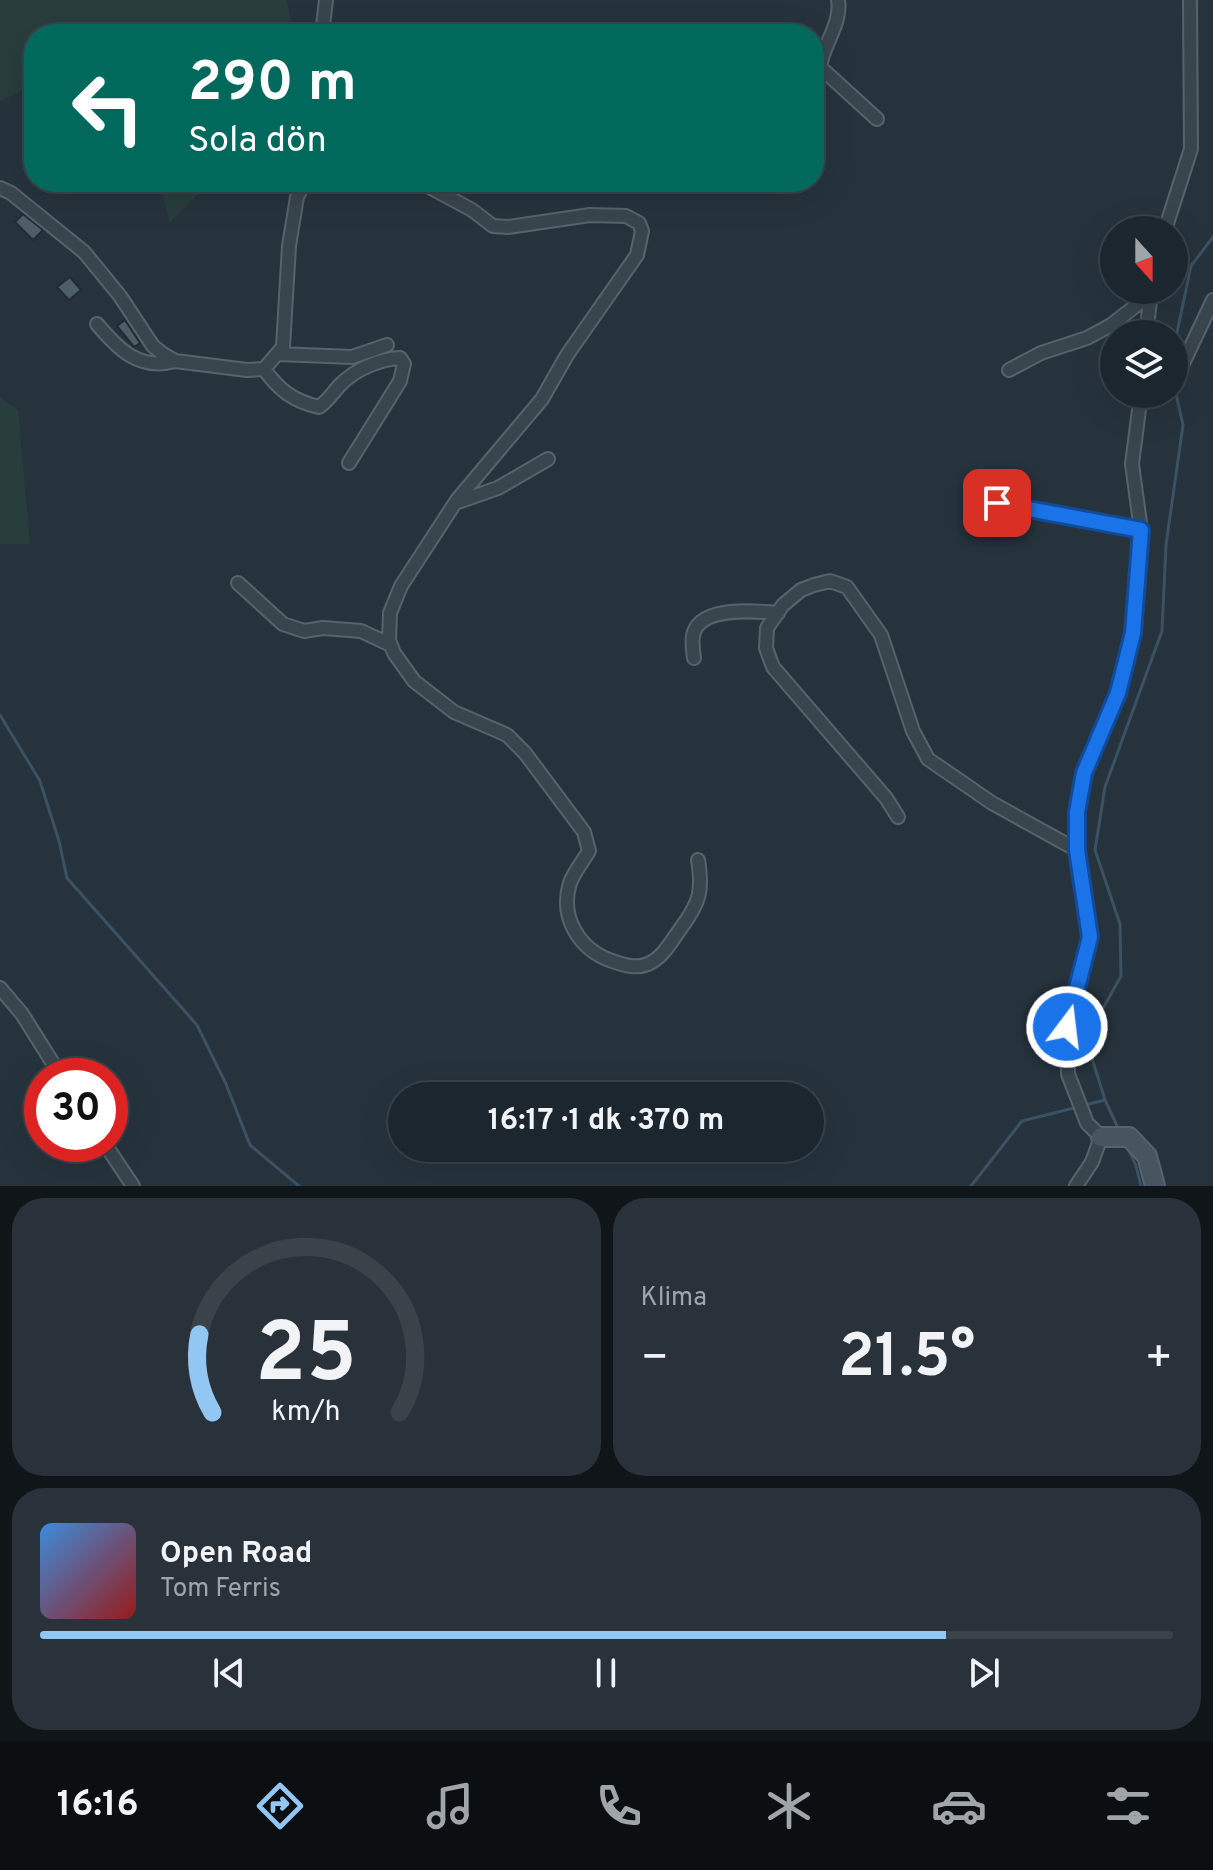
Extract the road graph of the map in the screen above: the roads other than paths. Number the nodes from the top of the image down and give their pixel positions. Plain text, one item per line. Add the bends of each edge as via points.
1 (326, 0) edge
2 (838, 0) edge
3 (1190, 0) edge
4 (323, 24) edge
5 (824, 50) edge
6 (824, 71) edge
7 (877, 119) dead end
8 (0, 188) edge
9 (300, 192) edge
10 (439, 192) edge
11 (1169, 216) edge
12 (1213, 300) edge
13 (1136, 304) edge
14 (97, 324) dead end
15 (387, 345) dead end
16 (1188, 353) edge
17 (278, 354) junction
18 (175, 361) junction
19 (264, 369) junction
20 (1009, 370) dead end
21 (1139, 408) edge
22 (548, 459) dead end
23 (349, 463) dead end
24 (455, 503) junction
25 (997, 503) dead end
26 (1141, 530) junction
27 (238, 583) dead end
28 (778, 613) junction
29 (391, 645) junction
30 (694, 658) dead end
31 (898, 817) dead end
32 (1077, 850) junction
33 (698, 860) dead end
34 (0, 988) edge
35 (50, 1058) edge
36 (1101, 1137) junction
37 (117, 1162) edge
38 (133, 1186) edge
39 (1076, 1186) edge
40 (1155, 1186) edge

1 - 4 street
2 - 5 street via 840,10
3 - 11 street via 1191,149
6 - 7 street
8 - 18 street via 84,252 153,346
9 - 17 street via 289,246 283,347
10 - 24 street via 493,226 626,216 642,231 637,255 542,399
12 - 16 street
13 - 20 street via 1087,338
14 - 18 street via 127,356 160,365
15 - 17 street via 352,357
17 - 19 street
18 - 19 street
19 - 23 street via 276,387 319,407 348,378 400,358 400,381
21 - 26 street via 1132,464
22 - 24 street via 498,488
24 - 29 street via 401,586 390,613
25 - 26 street
26 - 32 street via 1133,633 1118,693 1084,773
27 - 29 street via 283,624 304,631 361,631
28 - 30 street via 744,610 697,625
28 - 31 street via 767,628 766,648 773,667
28 - 32 street via 801,590 814,585 830,581 847,587 881,635 913,731 928,759 992,803
29 - 33 street via 414,681 454,712 507,735 584,832 589,851 570,883 568,905 581,944 627,967 648,964 665,951 697,904
32 - 36 street via 1090,937 1067,1027 1068,1074 1087,1123
34 - 35 street
36 - 39 street
36 - 40 street via 1129,1137 1147,1156
37 - 38 street

